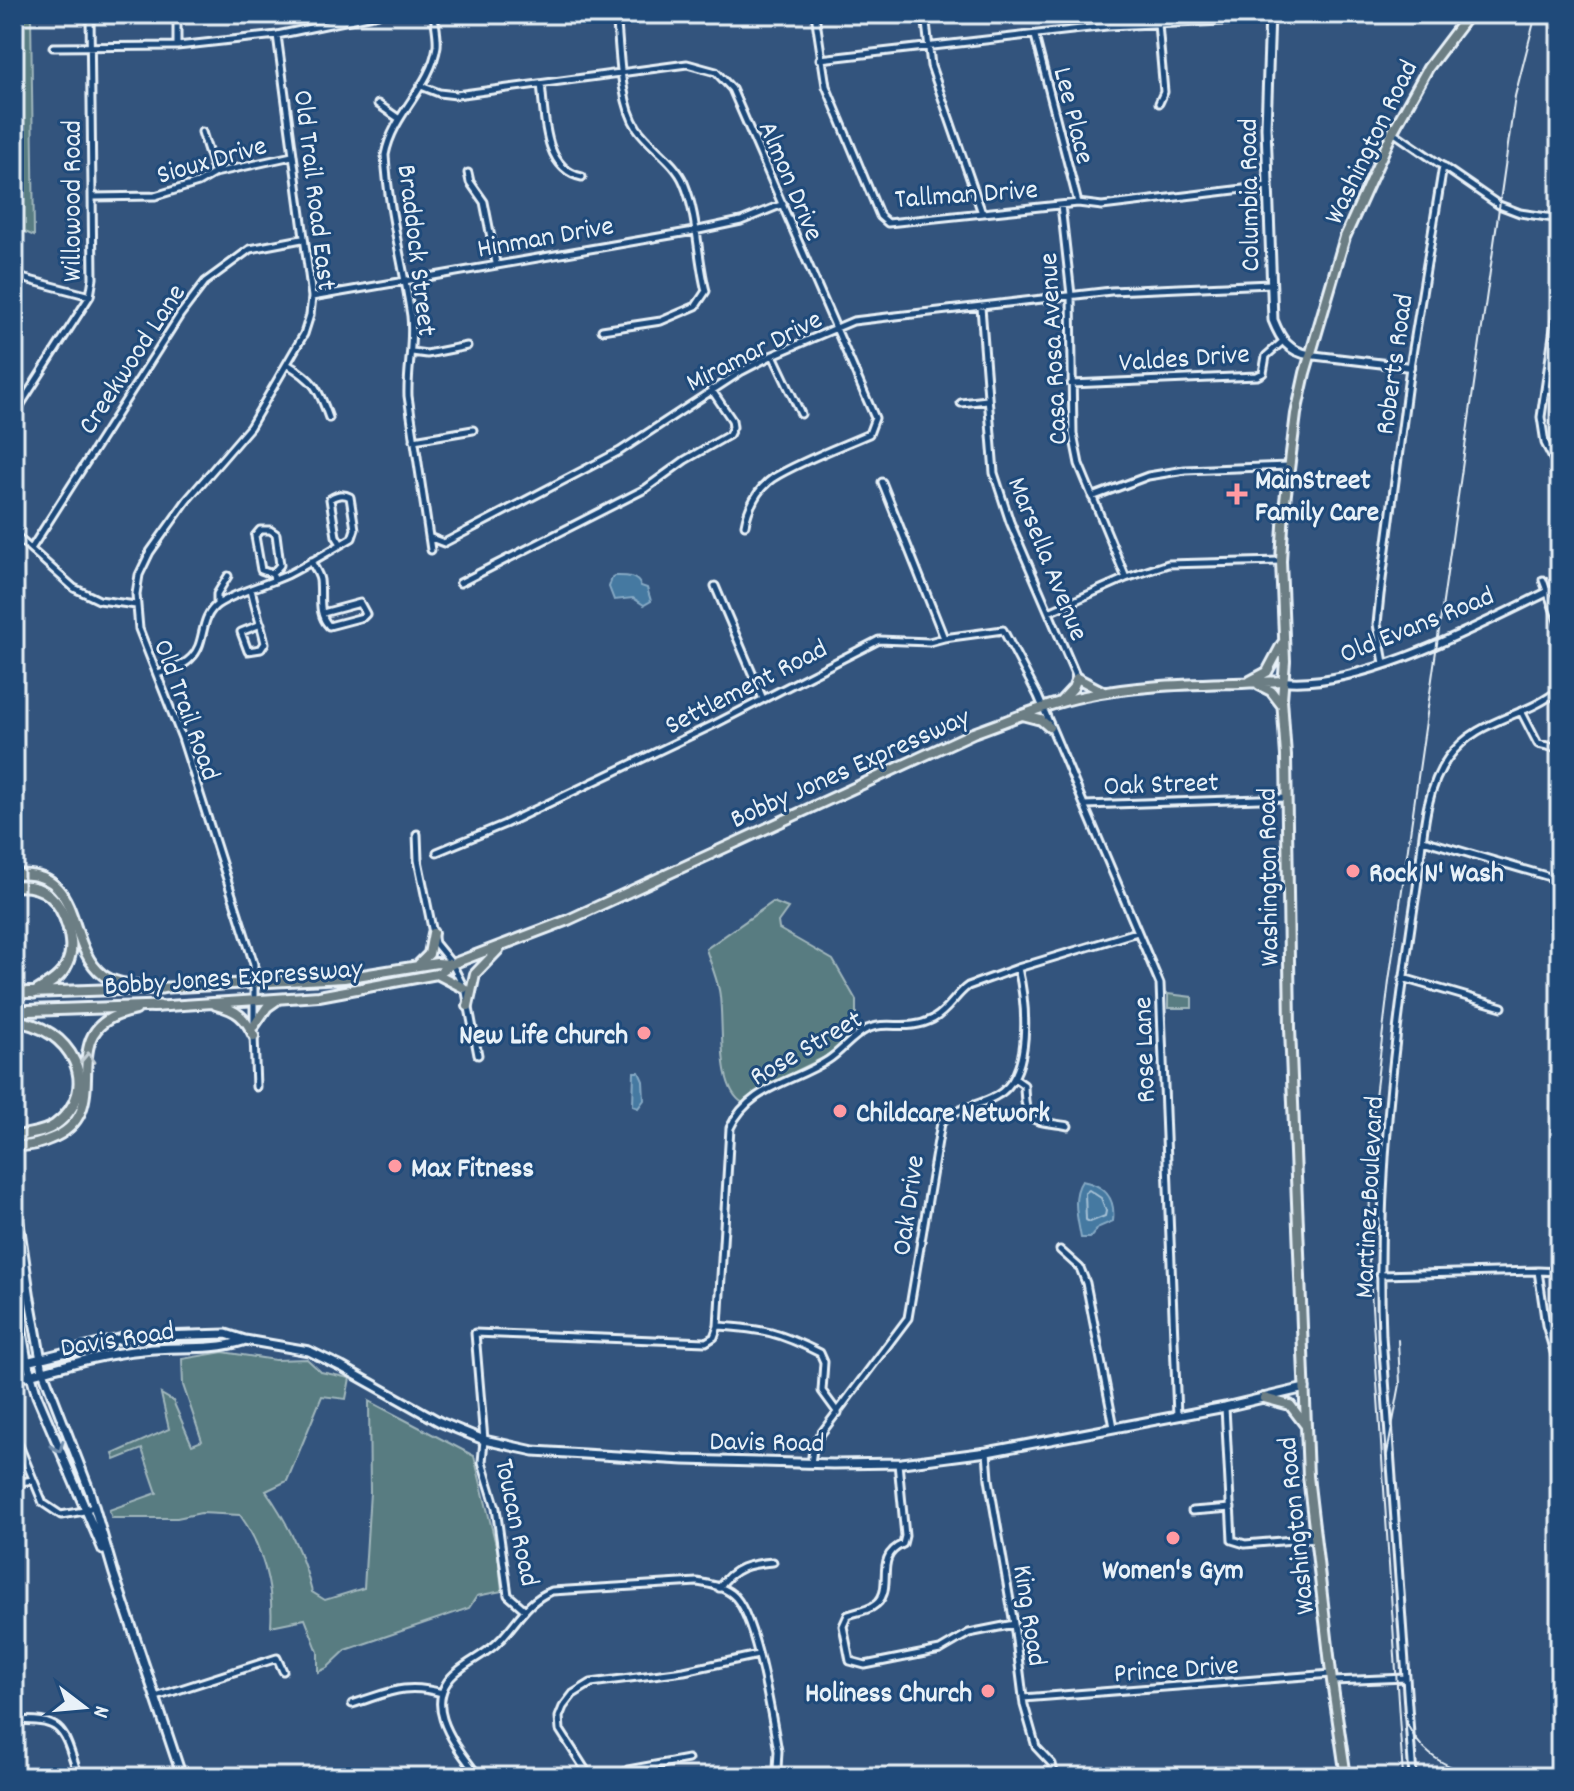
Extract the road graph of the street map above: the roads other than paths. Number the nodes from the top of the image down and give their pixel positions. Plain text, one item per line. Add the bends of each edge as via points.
1 (90, 14) edge
2 (177, 14) edge
3 (322, 14) edge
4 (378, 14) edge
5 (434, 14) edge
6 (616, 14) edge
7 (815, 14) edge
8 (925, 14) edge
9 (1105, 14) edge
10 (1469, 14) edge
11 (1270, 17) edge
12 (324, 24) junction
13 (1158, 24) junction
14 (1107, 26) junction
15 (277, 35) junction
16 (1035, 36) junction
17 (177, 46) junction
18 (53, 47) dead end
19 (90, 47) junction
20 (927, 47) junction
21 (820, 59) junction
22 (623, 73) junction
23 (541, 84) junction
24 (421, 86) junction
25 (1159, 103) dead end
26 (378, 104) dead end
27 (398, 118) junction
28 (1393, 131) junction
29 (202, 132) dead end
30 (292, 156) junction
31 (1443, 166) junction
32 (215, 173) junction
33 (468, 173) dead end
34 (582, 177) dead end
35 (1268, 186) junction
36 (92, 197) junction
37 (1078, 203) junction
38 (783, 204) junction
39 (1061, 205) junction
40 (982, 213) junction
41 (1560, 219) edge
42 (694, 231) junction
43 (302, 239) junction
44 (496, 263) junction
45 (14, 276) edge
46 (404, 281) junction
47 (1271, 284) junction
48 (1560, 287) edge
49 (1071, 295) junction
50 (90, 296) junction
51 (312, 297) junction
52 (981, 307) junction
53 (837, 328) junction
54 (602, 330) dead end
55 (1283, 341) junction
56 (467, 346) dead end
57 (412, 352) junction
58 (773, 355) junction
59 (1310, 355) junction
60 (287, 364) junction
61 (1410, 367) junction
62 (1071, 384) junction
63 (711, 389) junction
64 (1546, 389) junction
65 (1560, 391) edge
66 (987, 400) junction
67 (961, 403) dead end
68 (801, 414) dead end
69 (14, 415) edge
70 (329, 418) dead end
71 (473, 430) dead end
72 (414, 440) junction
73 (216, 466) joint
74 (1289, 466) junction
75 (1560, 472) edge
76 (882, 482) dead end
77 (1092, 497) junction
78 (745, 525) dead end
79 (14, 534) edge
80 (431, 538) junction
81 (341, 544) junction
82 (31, 549) junction
83 (431, 550) dead end
84 (311, 561) junction
85 (1281, 561) junction
86 (228, 576) dead end
87 (274, 577) junction
88 (1126, 578) junction
89 (1543, 580) dead end
90 (460, 583) dead end
91 (715, 586) dead end
92 (1560, 586) edge
93 (251, 589) junction
94 (1548, 592) junction
95 (136, 605) junction
96 (216, 605) junction
97 (1049, 612) junction
98 (323, 613) junction
99 (261, 624) junction
100 (1560, 626) edge
101 (944, 638) junction
102 (1284, 640) junction
103 (1384, 663) junction
104 (158, 674) junction
105 (1077, 678) junction
106 (1283, 681) junction
107 (1246, 683) junction
108 (1560, 689) edge
109 (1104, 692) junction
110 (763, 699) junction
111 (1059, 702) junction
112 (1282, 706) junction
113 (1041, 707) junction
114 (1521, 711) junction
115 (1021, 715) junction
116 (1049, 727) junction
117 (1560, 744) edge
118 (1287, 798) junction
119 (1085, 805) junction
120 (417, 834) dead end
121 (1423, 840) junction
122 (437, 852) dead end
123 (14, 876) edge
124 (1560, 880) edge
125 (14, 886) edge
126 (1137, 932) junction
127 (433, 933) junction
128 (502, 947) junction
129 (452, 964) junction
130 (415, 967) junction
131 (1018, 968) junction
132 (437, 974) junction
133 (1403, 978) junction
134 (256, 983) junction
135 (162, 988) junction
136 (464, 988) junction
137 (14, 993) edge
138 (34, 993) junction
139 (255, 999) junction
140 (279, 999) junction
141 (208, 1003) junction
142 (159, 1006) junction
143 (468, 1006) junction
144 (1502, 1007) dead end
145 (14, 1011) edge
146 (14, 1021) edge
147 (254, 1026) junction
148 (254, 1036) junction
149 (478, 1055) dead end
150 (1014, 1078) junction
151 (256, 1087) dead end
152 (1068, 1126) dead end
153 (14, 1141) edge
154 (14, 1189) edge
155 (1060, 1250) dead end
156 (1538, 1271) junction
157 (1560, 1272) edge
158 (1380, 1275) junction
159 (14, 1285) edge
160 (718, 1326) junction
161 (245, 1340) junction
162 (41, 1357) junction
163 (27, 1361) junction
164 (14, 1365) edge
165 (43, 1371) junction
166 (1560, 1372) edge
167 (31, 1374) junction
168 (14, 1379) edge
169 (1305, 1388) junction
170 (1264, 1398) junction
171 (1225, 1407) junction
172 (838, 1413) junction
173 (1177, 1416) junction
174 (1306, 1426) junction
175 (1114, 1427) junction
176 (14, 1433) edge
177 (484, 1440) junction
178 (987, 1452) junction
179 (811, 1463) junction
180 (898, 1463) junction
181 (33, 1480) junction
182 (14, 1483) edge
183 (94, 1506) junction
184 (1231, 1508) junction
185 (84, 1511) junction
186 (1192, 1511) dead end
187 (1316, 1538) junction
188 (773, 1562) dead end
189 (114, 1574) junction
190 (719, 1588) junction
191 (524, 1609) junction
192 (1014, 1624) junction
193 (758, 1655) junction
194 (283, 1671) dead end
195 (1332, 1678) junction
196 (1406, 1678) junction
197 (442, 1693) junction
198 (156, 1697) junction
199 (1023, 1698) junction
200 (352, 1704) dead end
201 (14, 1721) edge
202 (688, 1759) dead end
203 (79, 1777) edge
204 (182, 1777) edge
205 (479, 1777) edge
206 (590, 1777) edge
207 (618, 1777) edge
208 (773, 1777) edge
209 (1055, 1777) edge
210 (1346, 1777) edge
211 (1413, 1777) edge

1 - 19 street, Willowood Road
2 - 17 street
3 - 12 street
4 - 12 street
5 - 24 street, Braddock Street via 437,45
6 - 22 street
7 - 21 street, Tallman Drive
8 - 20 street
9 - 14 street
10 - 28 main road, Washington Road via 1428,68
11 - 13 street
11 - 35 main road, Columbia Road
12 - 15 street
13 - 14 street
13 - 25 street via 1164,92
14 - 16 street
15 - 17 street
15 - 30 street, Old Trail Road East
16 - 20 street
16 - 37 street, Lee Place
17 - 19 street
18 - 19 street
19 - 36 street, Willowood Road
20 - 21 street
20 - 40 street
21 - 40 street, Tallman Drive via 826,86 880,216 888,223
22 - 23 street, Almon Drive
22 - 38 street, Almon Drive via 687,64 723,77
22 - 42 street via 633,121 683,180
23 - 24 street, Almon Drive via 456,95
23 - 34 street via 551,147 565,171
24 - 27 street, Braddock Street
26 - 27 street
27 - 46 street, Braddock Street via 385,155
28 - 31 street
28 - 59 main road, Washington Road via 1345,237
29 - 32 street
30 - 32 street, Sioux Drive
30 - 43 street, Old Trail Road East
31 - 41 street via 1507,208
31 - 61 street, Roberts Road
32 - 36 street, Sioux Drive via 155,196
33 - 44 street via 484,202
35 - 37 street, Tallman Drive via 1102,206
35 - 47 main road, Columbia Road
36 - 50 street, Willowood Road
37 - 39 street, Tallman Drive
38 - 42 street, Hinman Drive via 741,221
38 - 53 street, Almon Drive
39 - 40 street, Tallman Drive
39 - 49 street, Casa Rosa Avenue
42 - 44 street, Hinman Drive
42 - 54 street via 706,291 696,306 661,321
43 - 51 street, Old Trail Road East
43 - 82 street, Creekwood Lane via 250,249 205,282
44 - 46 street, Hinman Drive
45 - 50 street
46 - 51 street, Hinman Drive
46 - 57 street, Braddock Street
47 - 49 street, Miramar Drive
47 - 55 main road, Columbia Road via 1273,320
48 - 64 street
49 - 52 street, Miramar Drive
49 - 62 street, Casa Rosa Avenue
50 - 69 street, Willowood Road
51 - 60 street, Old Trail Road East via 304,334
52 - 53 street, Miramar Drive via 853,321
52 - 66 street, Marsella Avenue
53 - 58 street, Miramar Drive
53 - 78 street, Almon Drive via 875,418 873,428 772,479 747,512
55 - 59 main road via 1293,351
55 - 62 street, Valdes Drive via 1266,356 1263,373 1257,376
56 - 57 street
57 - 72 street, Braddock Street via 407,371
58 - 63 street, Miramar Drive
58 - 68 street
59 - 61 street
59 - 74 main road, Washington Road
60 - 70 street via 309,377
60 - 73 street, Old Trail Road East via 250,427
61 - 103 street, Roberts Road via 1377,624
62 - 77 street, Casa Rosa Avenue via 1073,434
63 - 80 street, Miramar Drive via 620,451 444,543
63 - 90 street via 732,420 729,435 645,489
64 - 65 street
64 - 75 street via 1541,417 1545,443
66 - 67 street
66 - 97 street, Marsella Avenue via 994,473
71 - 72 street
72 - 80 street, Braddock Street
73 - 95 street, Old Trail Road via 150,552 139,575
74 - 77 street via 1185,470 1148,476
74 - 85 main road, Washington Road
76 - 101 street
77 - 88 street, Casa Rosa Avenue
79 - 82 street
80 - 83 street, Braddock Street
81 - 81 street via 354,535 346,494 330,499
81 - 84 street
82 - 95 street via 74,588 99,600
84 - 87 street
84 - 98 street via 319,576
85 - 88 street via 1168,564
85 - 102 main road, Washington Road
86 - 96 street
87 - 87 street via 261,570 255,536 260,530 276,534 280,565
87 - 93 street
88 - 97 street
89 - 94 street
91 - 110 street
92 - 94 street, Old Evans Road
93 - 96 street
93 - 99 street
94 - 100 street
94 - 103 street, Old Evans Road
95 - 104 street, Old Trail Road via 139,629
96 - 104 street via 203,625 194,656
97 - 105 street, Marsella Avenue
98 - 98 street via 360,603 366,614 329,626
99 - 99 street via 265,646 246,650 241,632
101 - 110 street, Settlement Road via 879,640
101 - 113 street, Settlement Road via 1003,630
102 - 106 main road, Washington Road
102 - 107 main road via 1267,672
103 - 106 street, Old Evans Road via 1343,677
104 - 134 street, Old Trail Road via 237,908
105 - 109 main road
105 - 111 main road
106 - 107 main road, Bobby Jones Expressway
106 - 112 main road, Washington Road
107 - 109 main road, Bobby Jones Expressway
107 - 112 main road via 1263,685
108 - 114 street, Martinez Boulevard
109 - 111 main road, Bobby Jones Expressway
110 - 122 street, Settlement Road
111 - 113 main road, Bobby Jones Expressway
112 - 118 main road, Washington Road
113 - 115 main road, Bobby Jones Expressway
113 - 116 street, Rose Lane
114 - 117 street via 1538,744
114 - 121 street, Martinez Boulevard via 1482,727 1446,761 1430,796
115 - 116 main road
115 - 128 main road, Bobby Jones Expressway
116 - 119 street, Rose Lane
118 - 119 street, Oak Street
118 - 169 main road, Washington Road via 1290,1028
119 - 126 street, Rose Lane
120 - 127 street
121 - 124 street
121 - 133 street, Martinez Boulevard
123 - 135 main road via 36,875 52,883 70,905 87,955 105,977
125 - 138 highway via 39,888 57,900 72,943 62,973
126 - 131 street, Rose Street
126 - 173 street, Rose Lane via 1160,984
127 - 129 street
127 - 130 main road via 429,954
128 - 129 main road, Bobby Jones Expressway
128 - 143 main road via 475,974
129 - 130 main road, Bobby Jones Expressway
129 - 132 main road, Bobby Jones Expressway
129 - 136 street
130 - 134 main road, Bobby Jones Expressway
131 - 150 street via 1025,1030
131 - 160 street, Rose Street via 964,988 952,1006 923,1023 867,1029 814,1069 772,1085 746,1103 730,1128
132 - 136 main road
132 - 140 main road, Bobby Jones Expressway
133 - 144 street
133 - 158 street, Martinez Boulevard
134 - 135 main road, Bobby Jones Expressway
134 - 139 street, Old Trail Road
135 - 138 highway, Bobby Jones Expressway
136 - 143 street
137 - 138 highway, Bobby Jones Expressway
139 - 140 main road, Bobby Jones Expressway
139 - 141 main road, Bobby Jones Expressway
139 - 147 street, Old Trail Road
140 - 147 main road
141 - 142 main road, Bobby Jones Expressway
141 - 148 main road via 237,1011
142 - 145 highway, Bobby Jones Expressway
153 -> 142 main road via 21,1146 48,1140 76,1119 86,1095 89,1042 100,1023
143 - 149 street
146 - 153 highway via 41,1026 58,1037 71,1053 77,1073 69,1111 55,1125
147 - 148 street, Old Trail Road
148 - 151 street, Old Trail Road
150 - 152 street via 1024,1085 1029,1118
150 - 172 street, Oak Drive via 997,1096 952,1112 941,1123 908,1318
154 - 162 main road
155 - 175 street via 1080,1268 1086,1283
156 - 157 street
156 - 158 street
156 - 166 street
158 - 196 street, Martinez Boulevard
159 - 163 main road
160 - 172 street via 760,1328 820,1353 822,1391
160 - 177 street, Toucan Road via 706,1342 475,1333
161 - 162 main road, Davis Road via 226,1334 142,1335
161 - 165 main road, Davis Road via 143,1349
161 - 177 main road, Davis Road via 309,1351
162 - 163 main road, Davis Road
162 - 165 main road
163 - 164 main road, Davis Road
163 - 167 main road
165 - 167 main road, Davis Road
165 - 183 main road
167 - 168 main road, Davis Road
167 -> 185 main road
169 - 170 main road, Davis Road
169 - 174 main road, Washington Road
170 - 171 main road, Davis Road
170 - 174 main road via 1290,1405
171 - 173 main road, Davis Road
171 - 184 street
172 - 179 street, Oak Drive via 814,1443
173 - 175 main road, Davis Road
174 - 187 main road, Washington Road
175 - 178 main road, Davis Road
176 - 181 street
177 - 179 main road, Davis Road via 573,1455
177 - 191 street, Toucan Road via 482,1462 496,1508 508,1595
178 - 180 main road, Davis Road
178 - 192 street, King Road
179 - 180 main road, Davis Road
180 - 192 street via 905,1536 886,1558 881,1600 848,1615 843,1626 850,1661 865,1665 940,1650 969,1633
181 - 182 street
181 - 185 street via 52,1510 61,1515
183 - 185 street
183 - 189 main road
184 - 186 street
184 - 187 street via 1232,1540 1245,1544
185 - 189 main road
187 - 195 main road, Washington Road
188 - 190 street via 747,1564
189 - 198 main road
190 - 191 street via 683,1582 552,1591
190 - 193 street via 743,1607
191 - 197 street via 498,1643 456,1672
192 - 199 street, King Road
193 - 206 street via 591,1683 573,1694 559,1717 560,1730
193 - 208 street via 778,1751
194 - 198 street via 277,1658
195 - 196 street, Prince Drive
195 - 199 street, Prince Drive
195 - 210 main road, Washington Road
196 - 211 street, Martinez Boulevard
197 - 200 street via 403,1687
197 - 205 street via 445,1727
198 - 204 main road
199 - 209 street, King Road via 1036,1747 1052,1764
201 - 203 street via 54,1724 66,1740
202 - 207 street via 628,1770

